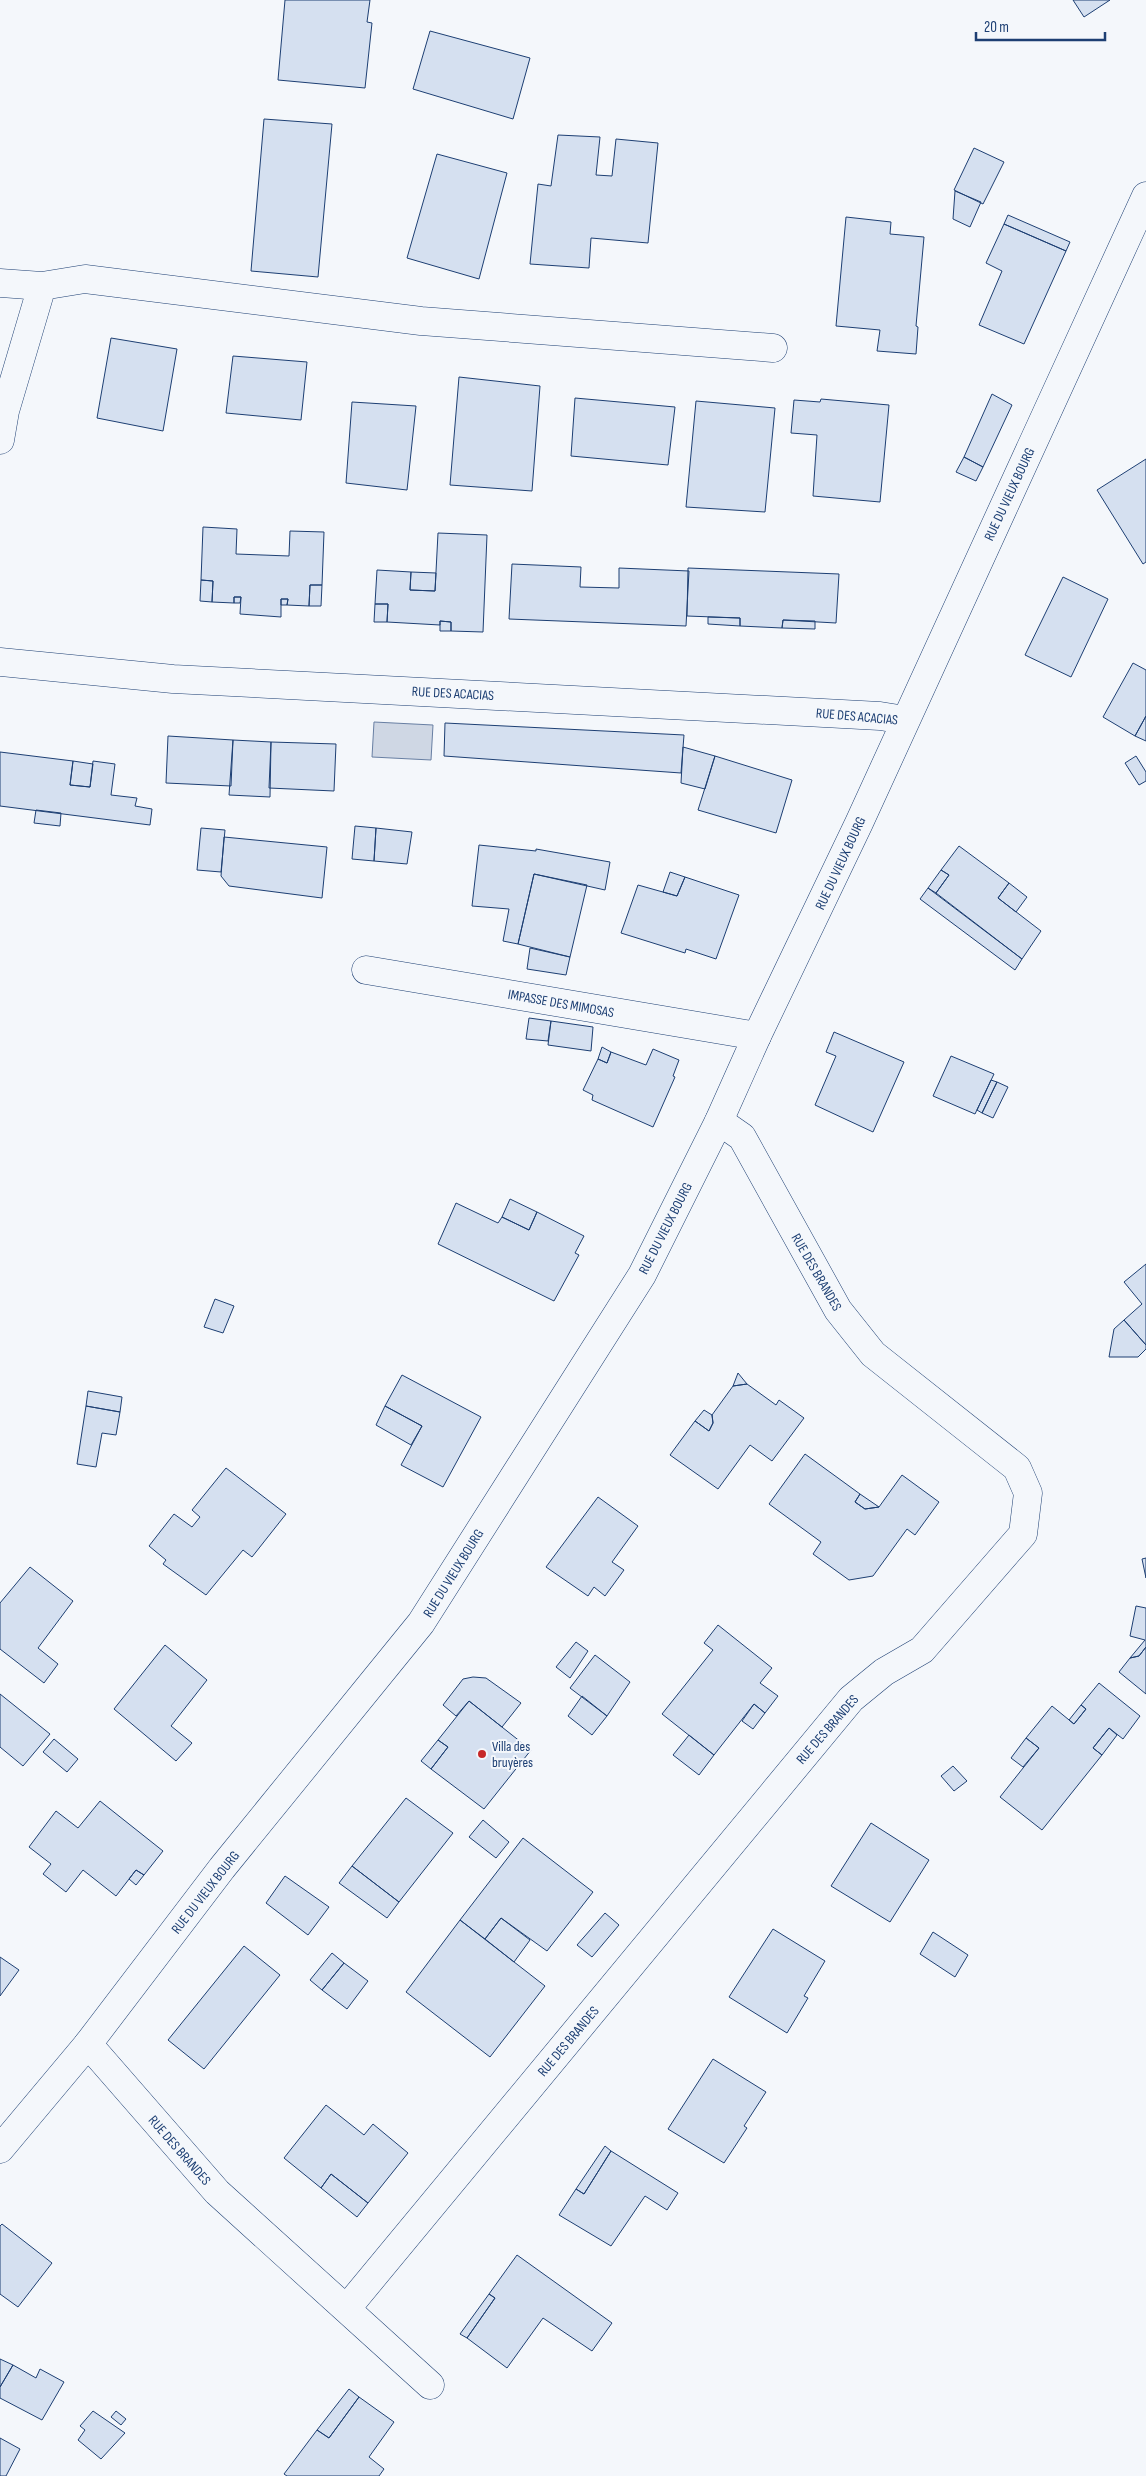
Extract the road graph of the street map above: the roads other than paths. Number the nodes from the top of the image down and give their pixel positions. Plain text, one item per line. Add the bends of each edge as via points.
1 (1146, 196) edge
2 (0, 283) edge
3 (42, 286) junction
4 (773, 348) dead end
5 (0, 440) edge
6 (0, 662) edge
7 (905, 720) junction
8 (366, 970) dead end
9 (757, 1036) junction
10 (719, 1121) junction
11 (88, 2044) junction
12 (0, 2149) edge
13 (347, 2308) junction
14 (430, 2386) dead end

1 - 7 street, RUE DU VIEUX BOURG
2 - 3 street
3 - 4 street via 85,279 420,321
3 - 5 street via 5,411
6 - 7 street, RUE DES ACACIAS via 173,679 880,716
7 - 9 street, RUE DU VIEUX BOURG
8 - 9 street, IMPASSE DES MIMOSAS
9 - 10 street, RUE DU VIEUX BOURG
10 - 11 street, RUE DU VIEUX BOURG via 642,1275 421,1623 222,1868
10 - 13 street, RUE DES BRANDES via 742,1137 838,1310 873,1354 1017,1468 1028,1493 1023,1534 922,1650 884,1672 851,1699
11 - 12 street, RUE DU VIEUX BOURG
11 - 13 street, RUE DES BRANDES via 217,2192
13 - 14 street, RUE DES BRANDES

